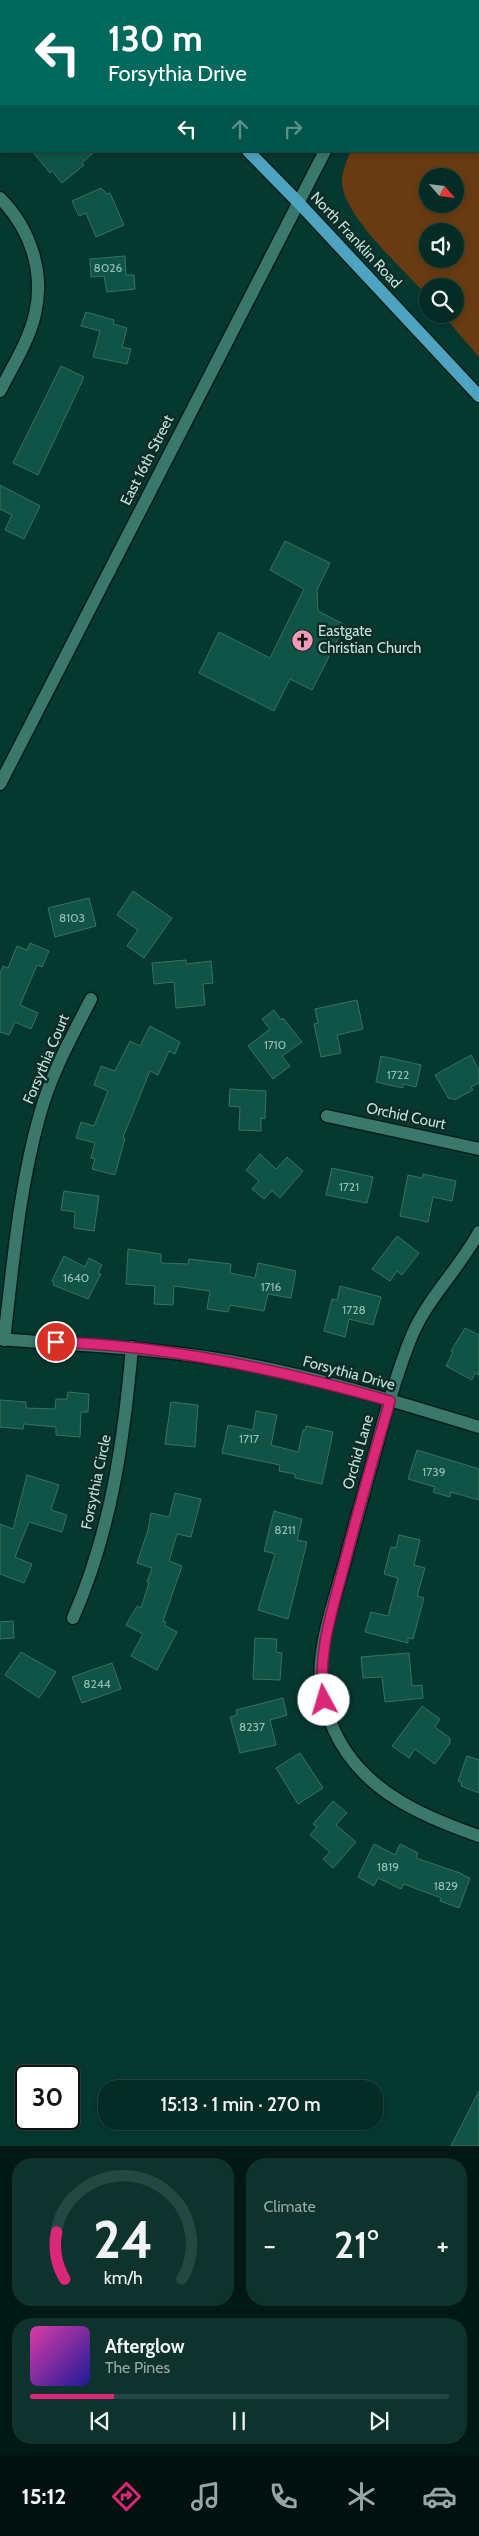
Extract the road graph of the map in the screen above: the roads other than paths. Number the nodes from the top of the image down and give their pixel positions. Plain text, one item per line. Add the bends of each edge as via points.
1 (249, 152) edge
2 (324, 152) edge
3 (0, 198) edge
4 (298, 202) junction
5 (0, 391) edge
6 (479, 396) edge
7 (0, 784) edge
8 (91, 999) dead end
9 (327, 1116) dead end
10 (479, 1148) edge
11 (479, 1232) edge
12 (2, 1339) edge
13 (132, 1348) junction
14 (390, 1401) junction
15 (479, 1427) edge
16 (73, 1618) dead end
17 (479, 1836) edge

1 - 4 main road, North Franklin Road
2 - 4 street, East 16th Street
3 - 5 street via 26,234 32,248 38,285 35,315
4 - 6 main road, North Franklin Road
4 - 7 street, East 16th Street
8 - 12 street, Forsythia Court via 58,1065 40,1112 26,1169
9 - 10 street, Orchid Court
11 - 14 street, Orchid Lane via 417,1326
12 - 13 street, Forsythia Drive
13 - 14 street, Forsythia Drive via 250,1365
13 - 16 street, Forsythia Circle via 114,1490 96,1555
14 - 15 street, Forsythia Drive
14 - 17 street, Orchid Lane via 326,1638 321,1661 324,1700 333,1729 344,1749 374,1783 411,1809

